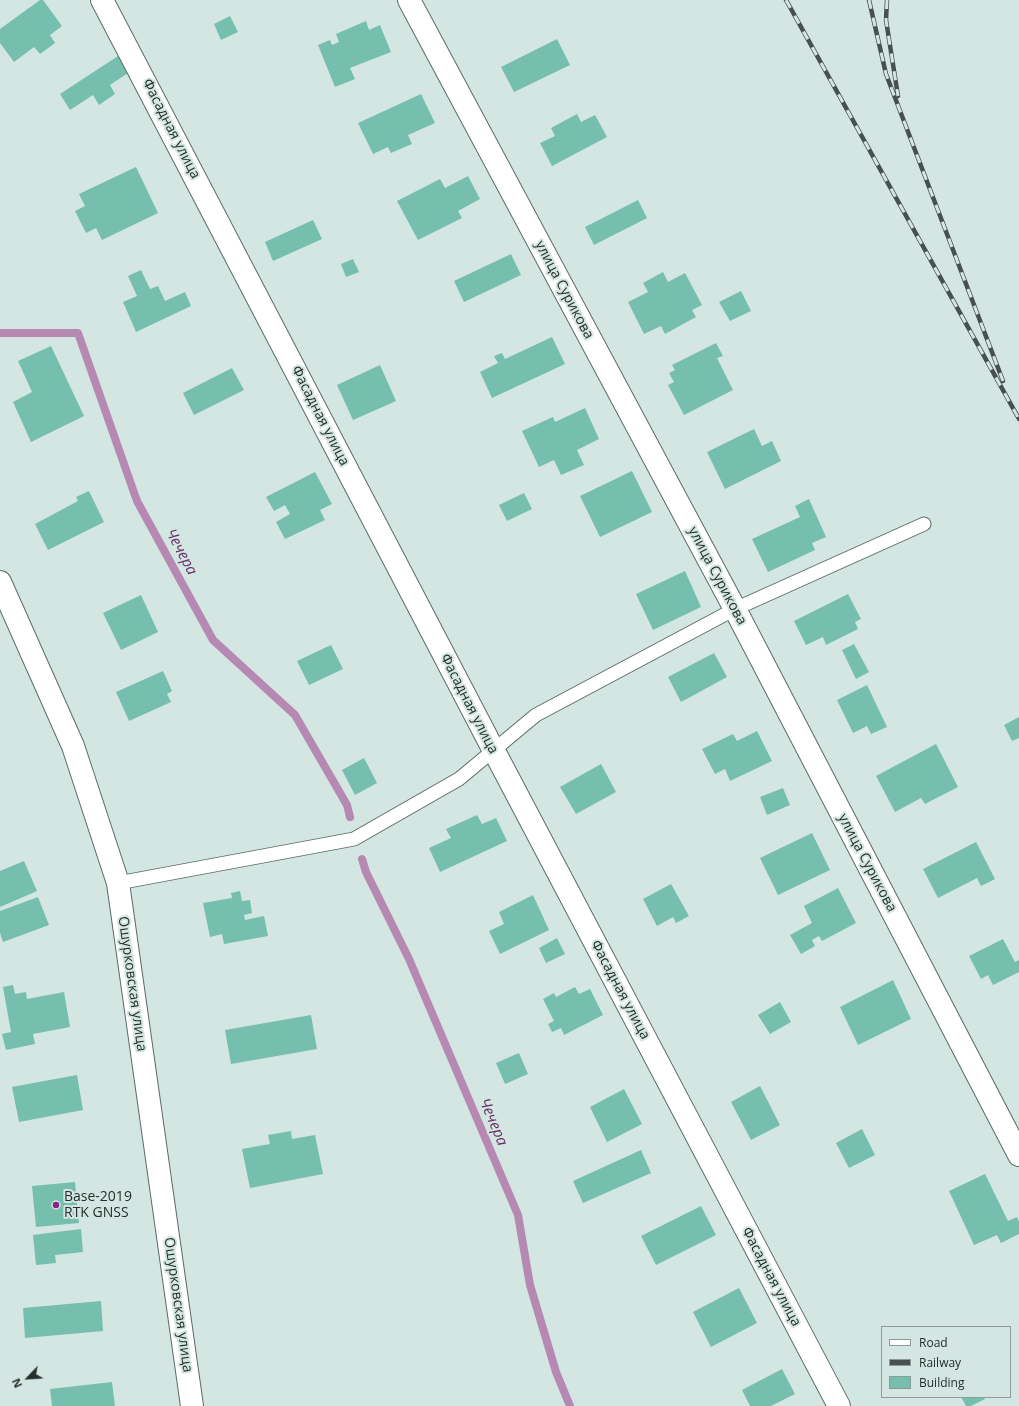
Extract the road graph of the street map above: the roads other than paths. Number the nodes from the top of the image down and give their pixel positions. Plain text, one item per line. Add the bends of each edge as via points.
1 (102, 0) edge
2 (409, 0) edge
3 (924, 524) dead end
4 (0, 582) edge
5 (735, 609) junction
6 (493, 749) junction
7 (118, 883) junction
8 (1019, 1155) edge
9 (192, 1406) edge
10 (839, 1406) edge

1 - 6 street, Фасадная улица
2 - 5 street, улица Сурикова
3 - 5 lane
4 - 7 street, Ошурковская улица via 73,746
5 - 6 lane via 536,715
5 - 8 street, улица Сурикова
6 - 7 lane via 459,779 354,839
6 - 10 street, Фасадная улица
7 - 9 street, Ошурковская улица

